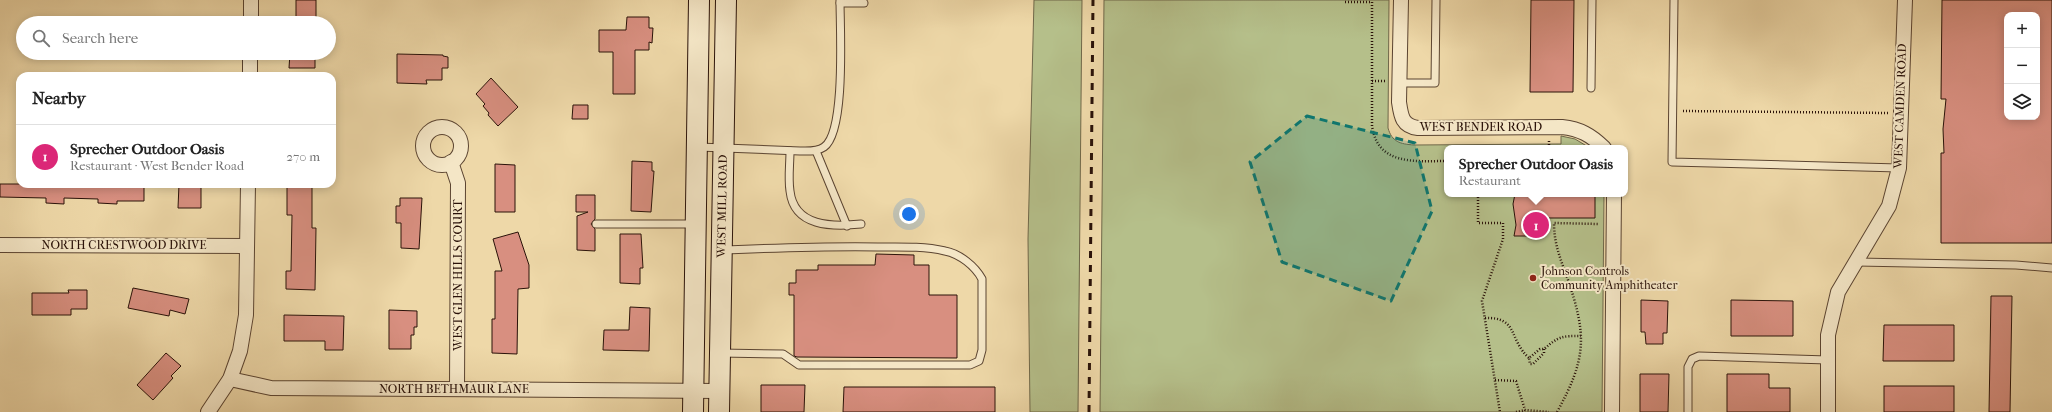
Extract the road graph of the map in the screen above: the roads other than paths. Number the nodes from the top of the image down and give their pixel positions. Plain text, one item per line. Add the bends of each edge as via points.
1 (251, 0) edge
2 (699, 0) edge
3 (726, 0) edge
4 (1401, 0) edge
5 (1436, 0) edge
6 (1592, 0) edge
7 (1674, 0) edge
8 (1905, 0) edge
9 (840, 2) edge
10 (864, 3) dead end
11 (251, 16) edge
12 (250, 60) edge
13 (250, 72) edge
14 (1400, 83) junction
15 (1591, 88) dead end
16 (1601, 145) edge
17 (697, 147) junction
18 (723, 147) junction
19 (790, 151) junction
20 (816, 151) junction
21 (451, 162) dead end
22 (1899, 168) junction
23 (248, 188) edge
24 (1614, 197) edge
25 (596, 224) dead end
26 (696, 224) junction
27 (860, 224) dead end
28 (847, 226) junction
29 (0, 244) edge
30 (247, 246) junction
31 (722, 250) junction
32 (1857, 262) junction
33 (2052, 268) edge
34 (720, 353) junction
35 (1828, 360) junction
36 (230, 379) junction
37 (457, 388) junction
38 (693, 391) junction
39 (719, 391) junction
40 (208, 412) edge
41 (693, 412) edge
42 (719, 412) edge
43 (1612, 412) edge
44 (1688, 412) edge
45 (1828, 412) edge

1 - 11 street
2 - 17 main road
3 - 18 main road, WEST MILL ROAD
4 - 14 street, WEST BENDER ROAD
5 - 14 lane via 1435,83
6 - 15 lane
7 - 22 lane via 1672,162
8 - 22 street, WEST CAMDEN ROAD
9 - 10 lane
9 - 20 lane via 840,94 836,122 832,136 824,147
12 - 13 street
14 - 16 street, WEST BENDER ROAD via 1401,117 1410,127 1562,127 1587,133
17 - 18 lane
17 - 26 main road
18 - 19 lane
18 - 31 main road, WEST MILL ROAD
19 - 20 lane
19 - 28 lane via 790,191 793,204 801,214 820,224
20 - 28 lane
21 - 37 street, WEST GLEN HILLS COURT via 458,183
22 - 32 street, WEST CAMDEN ROAD via 1889,206
23 - 30 street
24 - 43 street
25 - 26 lane
26 - 38 main road
27 - 28 lane
29 - 30 street, NORTH CRESTWOOD DRIVE
30 - 36 street via 246,315 240,351
31 - 34 main road, WEST MILL ROAD
31 - 34 lane via 836,246 946,251 964,259 977,270 982,279 982,350 979,361 970,365 800,365 782,354
32 - 33 lane
32 - 35 street, WEST CAMDEN ROAD via 1838,292 1828,335
34 - 39 main road, WEST MILL ROAD
35 - 44 lane via 1699,356 1692,359 1688,367
35 - 45 street, WEST CAMDEN ROAD
36 - 37 street, NORTH BETHMAUR LANE via 271,388
36 - 40 street
37 - 38 street, NORTH BETHMAUR LANE
38 - 39 street, NORTH BETHMAUR LANE
38 - 41 main road
39 - 42 main road, WEST MILL ROAD

